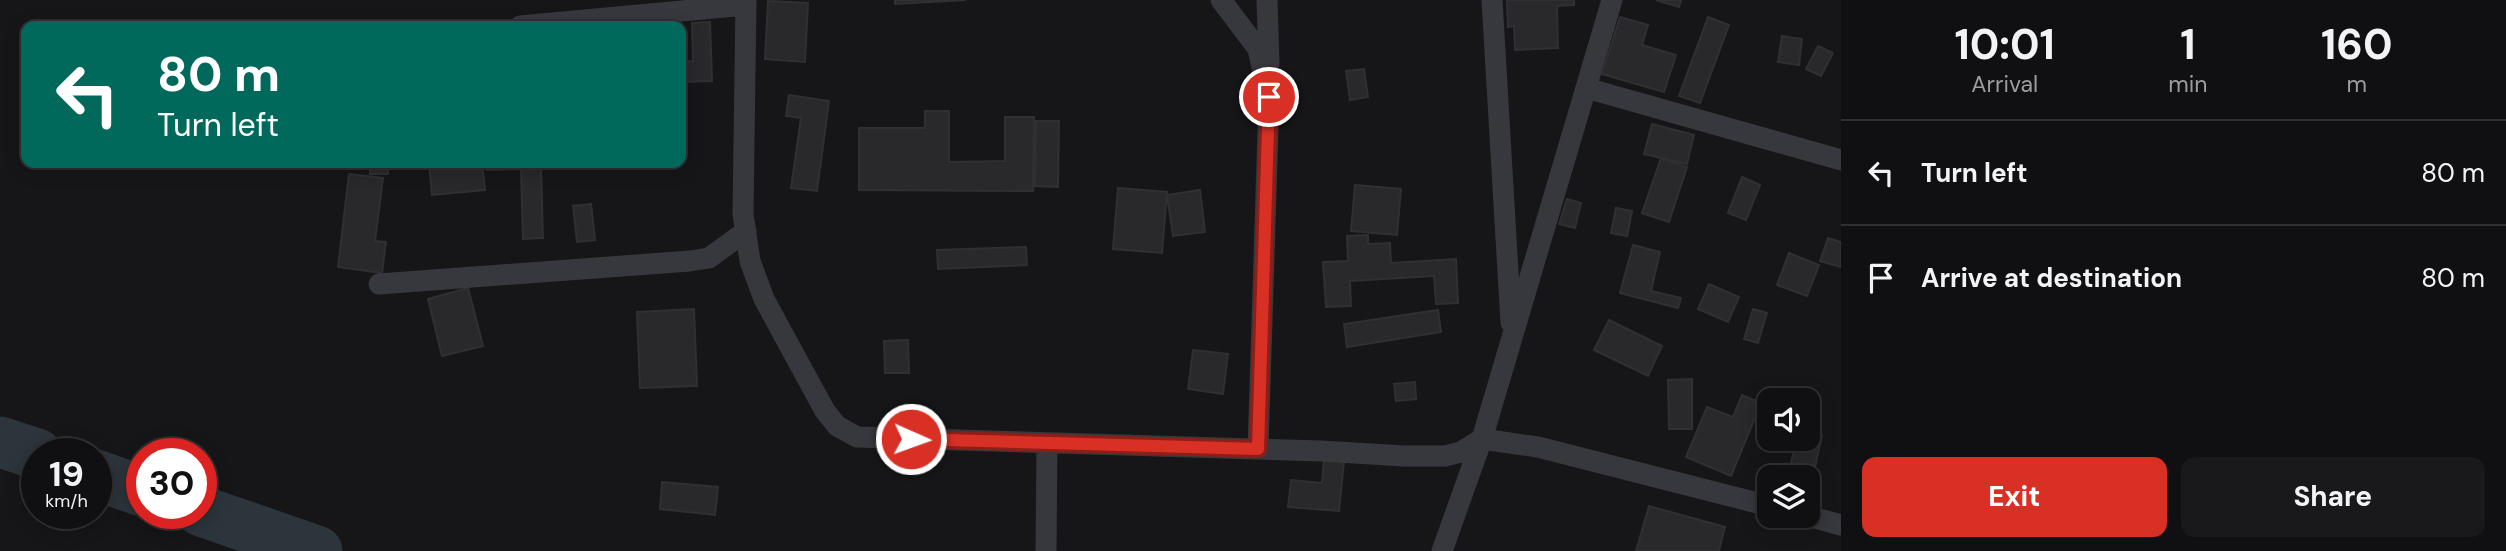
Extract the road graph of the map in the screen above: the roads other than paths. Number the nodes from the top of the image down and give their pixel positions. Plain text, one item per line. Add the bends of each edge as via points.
1 (1221, 0) edge
2 (1267, 0) edge
3 (1492, 0) edge
4 (1612, 0) edge
5 (746, 2) edge
6 (567, 21) edge
7 (1586, 88) junction
8 (1269, 97) junction
9 (1841, 160) edge
10 (746, 231) junction
11 (379, 284) dead end
12 (1512, 339) junction
13 (1482, 439) junction
14 (1046, 443) junction
15 (1258, 449) junction
16 (1757, 503) edge
17 (1820, 519) edge
18 (1841, 525) edge
19 (1046, 551) edge
20 (1442, 551) edge

1 - 8 street via 1258,49
2 - 8 street
3 - 12 street
4 - 7 street
5 - 6 street
5 - 10 street
7 - 9 street
7 - 12 street
8 - 15 street
10 - 11 street via 709,258 690,261
10 - 14 street via 750,261 764,299 837,426 857,437
12 - 13 street
13 - 15 street via 1445,456
13 - 16 street via 1538,447
13 - 20 street
14 - 15 street
14 - 19 street
17 - 18 street

